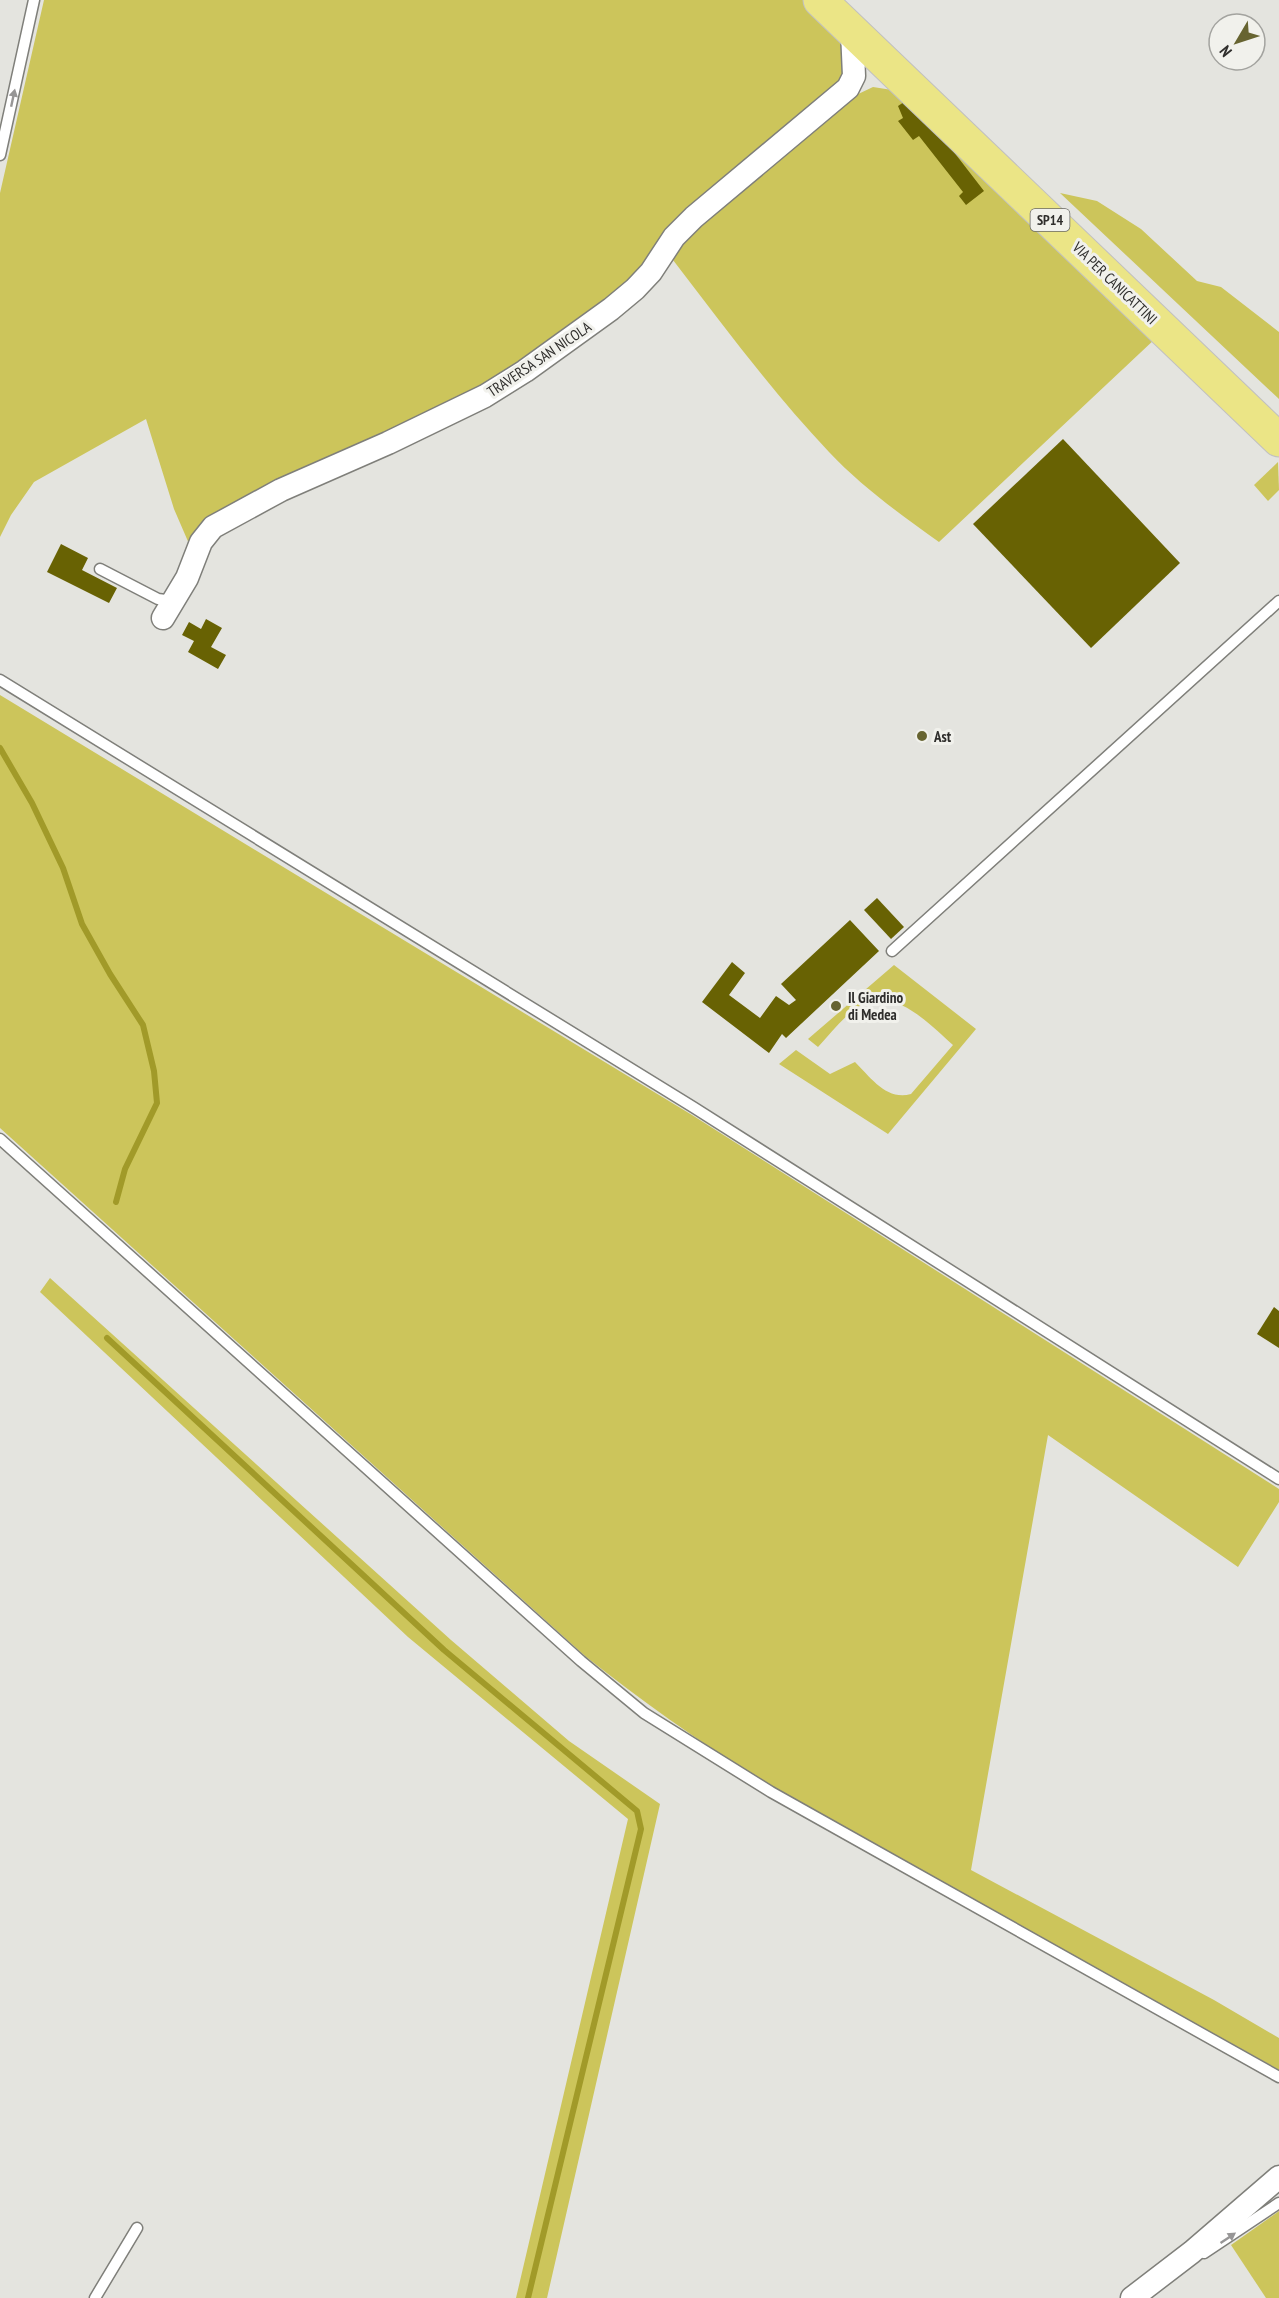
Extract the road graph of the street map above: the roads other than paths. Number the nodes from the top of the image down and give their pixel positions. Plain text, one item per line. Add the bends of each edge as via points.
1 (34, 0) edge
2 (820, 0) edge
3 (843, 0) edge
4 (852, 31) junction
5 (0, 155) edge
6 (1279, 419) edge
7 (1279, 440) edge
8 (100, 569) dead end
9 (1279, 602) edge
10 (168, 609) joint
11 (0, 680) edge
12 (892, 951) dead end
13 (0, 1139) edge
14 (1279, 1479) edge
15 (1279, 2078) edge
16 (1279, 2177) edge
17 (1279, 2188) edge
18 (1279, 2203) edge
19 (137, 2228) dead end
20 (1192, 2252) junction
21 (1159, 2278) junction
22 (95, 2298) edge
23 (1132, 2298) edge

5 -> 1 lane
2 - 4 main road, VIA PER CANICATTINI / SP14
3 - 6 main road, VIA PER CANICATTINI / SP14
4 - 7 main road, VIA PER CANICATTINI / SP14
4 - 10 street, TRAVERSA SAN NICOLA via 854,76 848,88 694,217 627,296 485,396 281,490 213,527 201,542 188,578
8 - 10 lane via 158,599
9 - 12 lane
11 - 14 lane via 693,1107
13 - 15 lane via 581,1662 644,1713 771,1792
16 - 20 street
17 - 20 street
21 -> 18 lane via 1221,2243
19 - 22 lane
20 - 21 street
21 - 23 street

